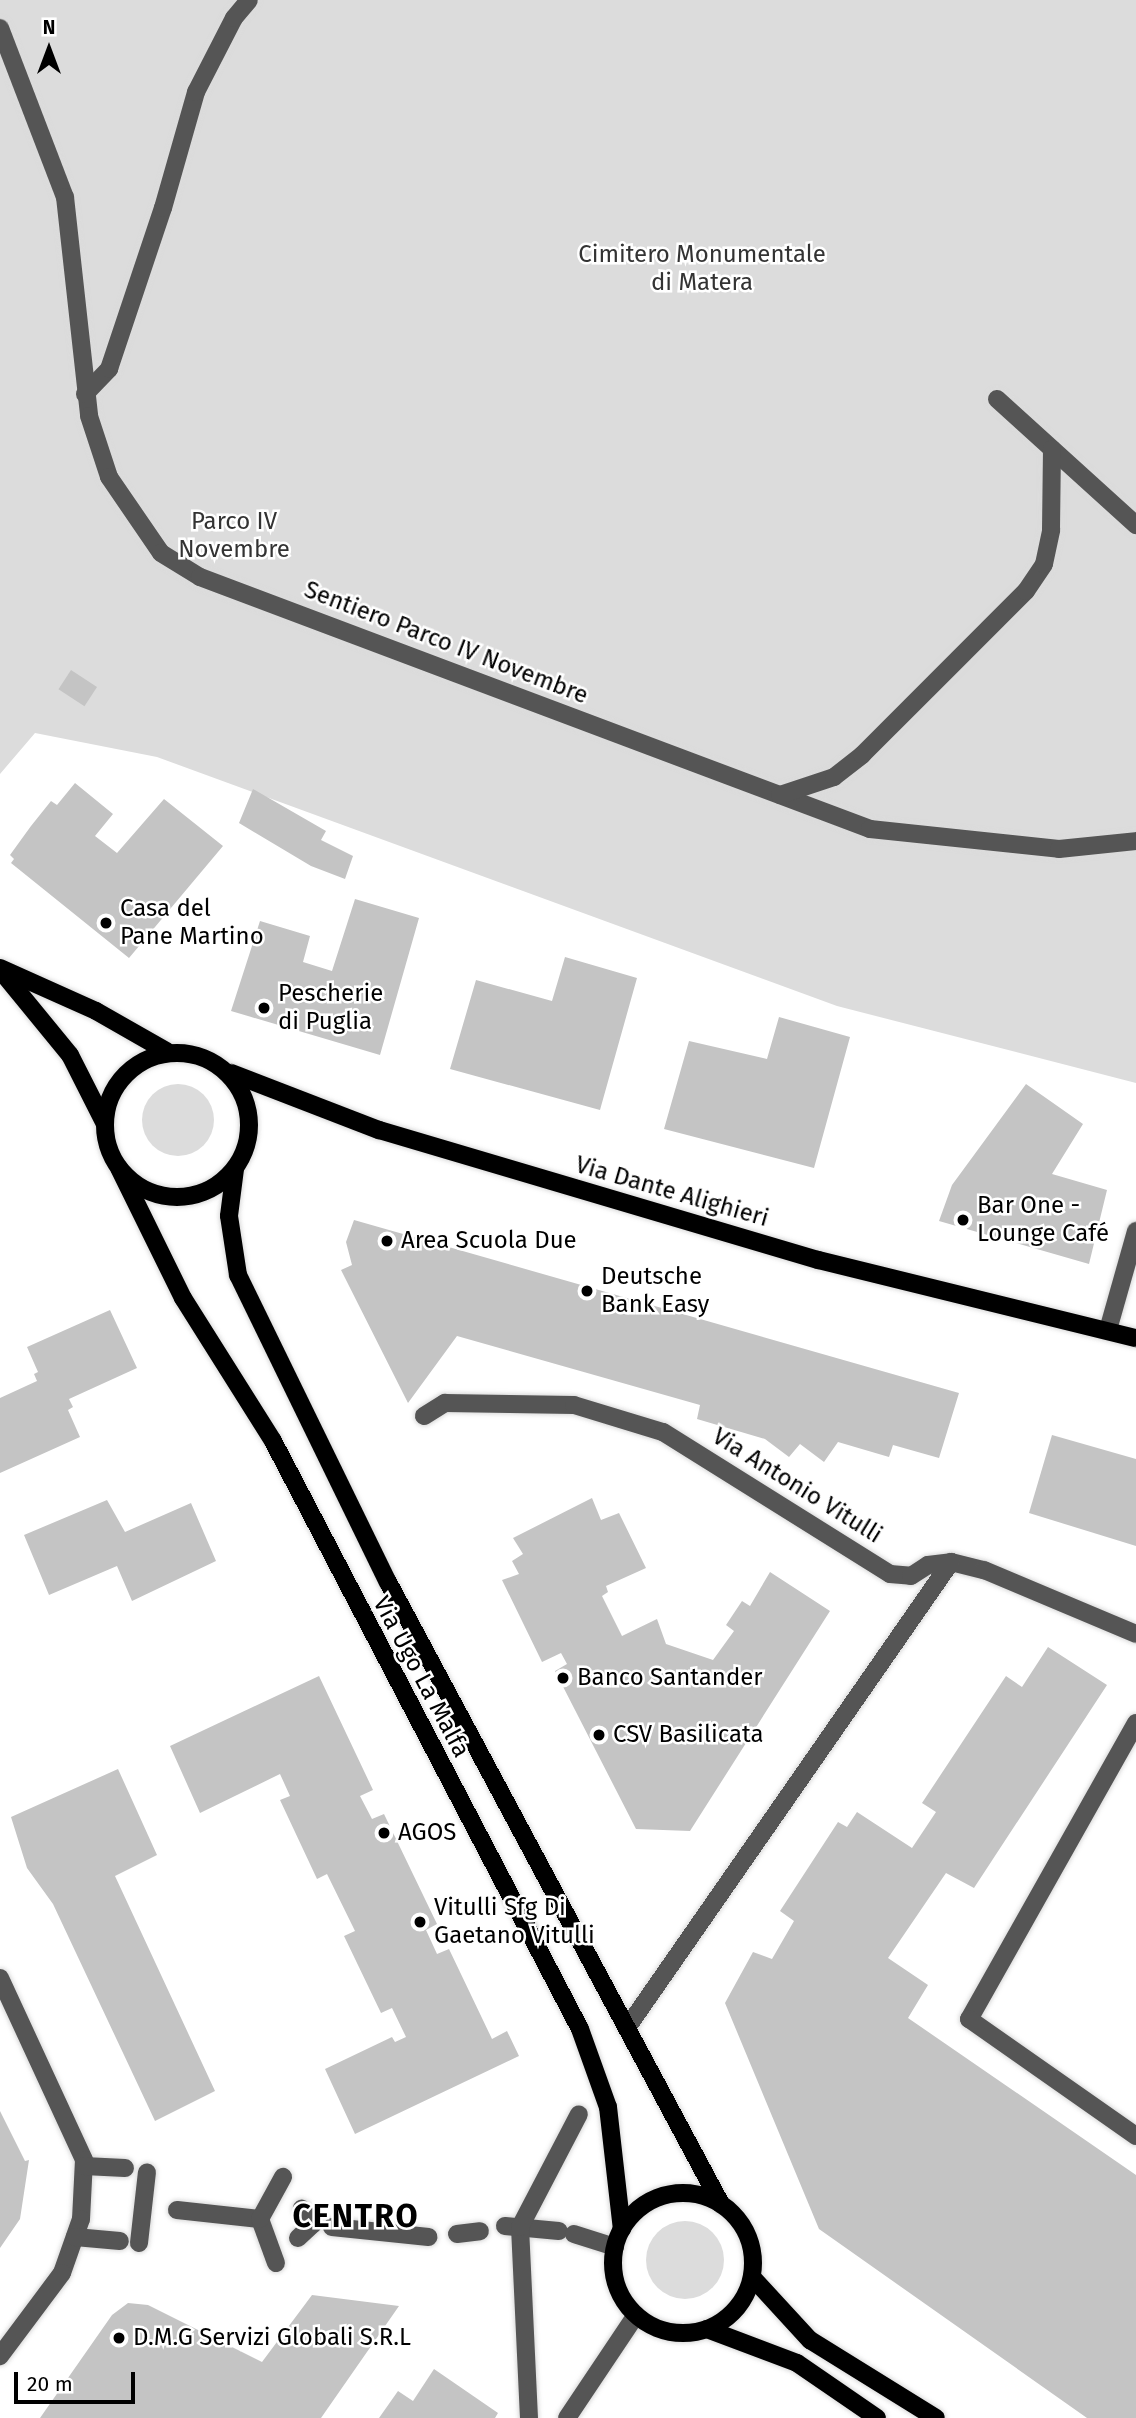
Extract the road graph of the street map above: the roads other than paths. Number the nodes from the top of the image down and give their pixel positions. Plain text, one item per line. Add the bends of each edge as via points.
1 (249, 0) edge
2 (0, 28) edge
3 (85, 394) junction
4 (996, 399) dead end
5 (1052, 449) junction
6 (1136, 525) edge
7 (780, 795) junction
8 (1136, 841) edge
9 (0, 969) edge
10 (166, 1051) junction
11 (231, 1073) junction
12 (104, 1122) junction
13 (119, 1168) junction
14 (235, 1169) junction
15 (1136, 1231) edge
16 (1108, 1330) junction
17 (1136, 1338) edge
18 (424, 1416) dead end
19 (951, 1562) junction
20 (1136, 1634) edge
21 (1136, 1723) edge
22 (0, 1978) edge
23 (629, 2025) junction
24 (579, 2114) dead end
25 (1136, 2136) edge
26 (84, 2166) junction
27 (125, 2168) dead end
28 (147, 2172) dead end
29 (283, 2177) dead end
30 (720, 2204) junction
31 (302, 2209) dead end
32 (177, 2210) dead end
33 (260, 2219) junction
34 (332, 2227) dead end
35 (512, 2227) junction
36 (622, 2229) junction
37 (480, 2231) dead end
38 (457, 2234) dead end
39 (75, 2236) junction
40 (428, 2236) dead end
41 (298, 2238) dead end
42 (120, 2241) dead end
43 (139, 2243) dead end
44 (615, 2247) junction
45 (276, 2263) dead end
46 (752, 2277) junction
47 (636, 2315) junction
48 (707, 2329) junction
49 (0, 2356) edge
50 (529, 2418) edge
51 (567, 2418) edge
52 (877, 2418) edge
53 (936, 2418) edge

1 - 3 street via 234,18 196,92 109,369
2 - 3 street, Sentiero Parco IV Novembre via 65,197
3 - 7 street, Sentiero Parco IV Novembre via 109,477 161,552 200,577
4 - 5 street
5 - 6 street
5 - 7 street via 1051,530 1044,564 1026,591 862,755 834,777
7 - 8 street, Sentiero Parco IV Novembre via 870,829 1059,849 1104,848
9 - 10 main road via 96,1011
9 - 12 main road via 70,1055
10 - 11 main road
10 - 12 main road via 142,1060 122,1076 109,1098
11 - 14 main road via 250,1110 248,1144
11 - 16 main road, Via Dante Alighieri via 379,1130 818,1260
12 - 13 main road via 108,1146
13 - 14 main road via 137,1185 160,1195 185,1196 209,1190
13 - 36 main road, Via Ugo La Malfa via 183,1298 273,1441 580,2029 608,2108
14 - 23 main road, Via Ugo La Malfa via 229,1216 238,1275 388,1583
15 - 16 street
16 - 17 main road, Via Dante Alighieri
18 - 19 street, Via Antonio Vitulli via 444,1403 574,1405 663,1432 890,1574 911,1576 928,1565
19 - 20 street, Via Antonio Vitulli via 984,1570
19 - 23 street
21 - 25 street via 968,2019
22 - 26 street
23 - 30 main road, Via Ugo La Malfa
24 - 35 street
26 - 27 street
26 - 39 street via 81,2219
28 - 43 street
29 - 33 street
30 - 36 main road via 700,2195 677,2193 636,2211
30 - 46 main road via 744,2228 751,2243
31 - 41 street via 313,2224
32 - 33 street
33 - 45 street
34 - 40 street
35 - 44 street via 566,2233
35 - 50 street
36 - 44 main road
37 - 38 street
39 - 42 street
39 - 49 street via 62,2273
44 - 47 main road via 616,2284
46 - 48 main road via 728,2318
46 - 53 main road via 810,2340
47 - 48 main road via 657,2328 682,2333
47 - 51 street
48 - 52 main road via 797,2363

